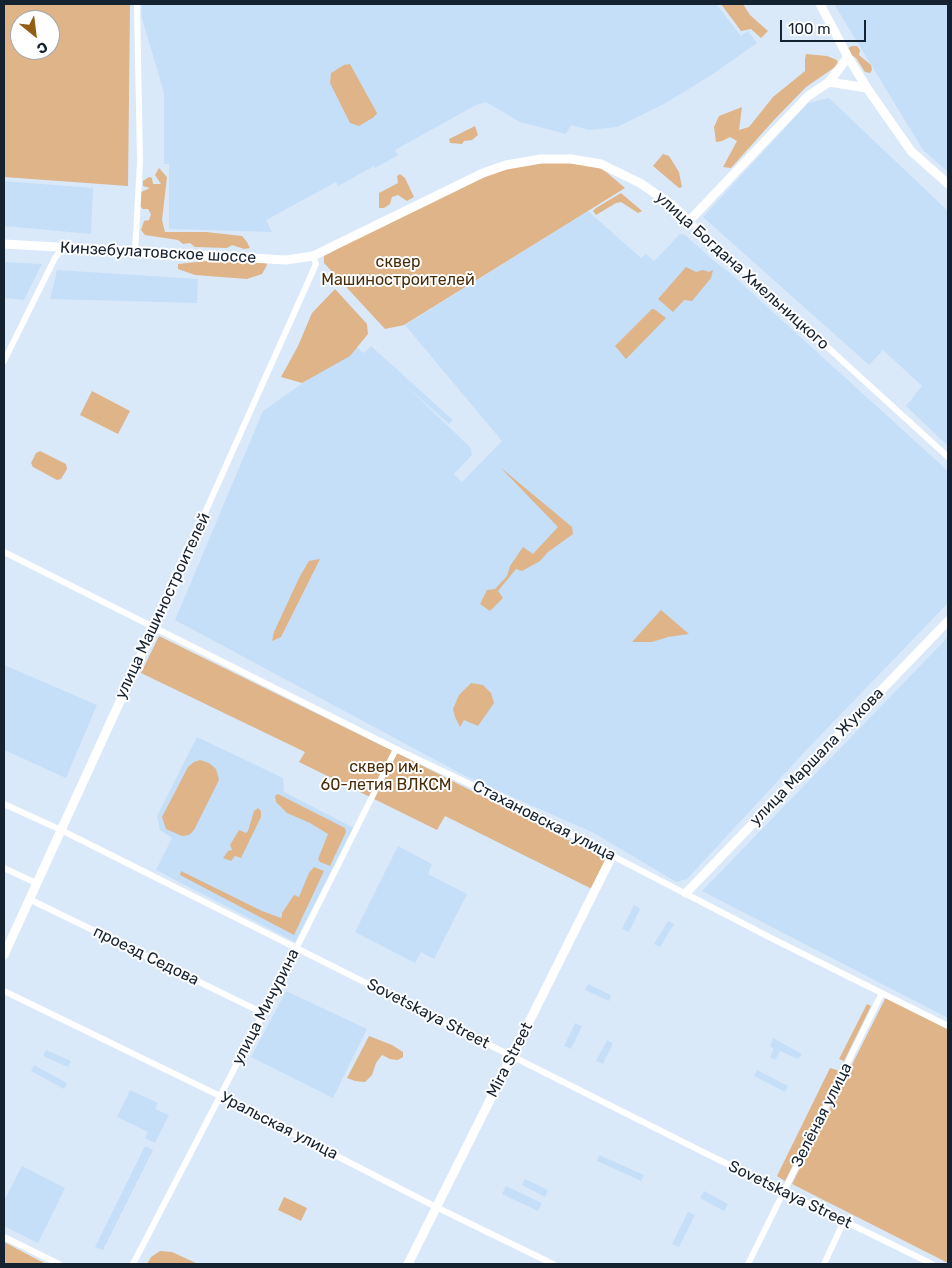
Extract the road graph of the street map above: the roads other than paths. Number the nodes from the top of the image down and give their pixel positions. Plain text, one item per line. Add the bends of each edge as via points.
1 (137, 4) edge
2 (820, 4) edge
3 (848, 57) junction
4 (829, 82) junction
5 (867, 88) junction
6 (948, 184) edge
7 (689, 221) junction
8 (4, 244) edge
9 (64, 247) junction
10 (135, 252) junction
11 (313, 256) junction
12 (4, 361) edge
13 (948, 457) edge
14 (4, 552) edge
15 (948, 621) edge
16 (154, 627) junction
17 (396, 749) junction
18 (4, 804) edge
19 (61, 830) junction
20 (612, 856) junction
21 (4, 868) edge
22 (36, 883) junction
23 (686, 893) junction
24 (29, 899) junction
25 (297, 948) junction
26 (4, 955) edge
27 (4, 990) edge
28 (882, 993) junction
29 (263, 1013) junction
30 (948, 1026) edge
31 (512, 1057) junction
32 (220, 1096) junction
33 (783, 1192) junction
34 (436, 1208) junction
35 (844, 1221) junction
36 (4, 1237) edge
37 (59, 1264) edge
38 (133, 1264) edge
39 (408, 1264) edge
40 (553, 1264) edge
41 (748, 1264) edge
42 (824, 1264) edge
43 (932, 1264) edge

1 - 10 street via 140,162
2 - 3 street
3 - 4 street
3 - 5 street
4 - 5 street
4 - 7 street via 808,96
5 - 6 street via 911,152
7 - 11 street, улица Богдана Хмельницкого via 640,183 601,164 572,159 541,159 483,173
7 - 13 street, улица Богдана Хмельницкого
8 - 9 street, Кинзебулатовское шоссе
9 - 10 street, Кинзебулатовское шоссе
9 - 12 street via 54,258
10 - 11 street, Кинзебулатовское шоссе via 286,260
11 - 16 street, улица Машиностроителей via 316,264
14 - 16 street, Стахановская улица
15 - 23 street, улица Маршала Жукова
16 - 17 street, Стахановская улица
16 - 19 street, улица Машиностроителей
17 - 20 street, Стахановская улица
17 - 25 street, улица Мичурина
18 - 19 street, Sovetskaya Street
19 - 22 street, улица Машиностроителей
19 - 25 street, Sovetskaya Street
20 - 23 street, Стахановская улица
20 - 31 street, Mira Street
21 - 22 street
22 - 24 street, улица Машиностроителей
23 - 28 street, Стахановская улица
24 - 26 street, улица Машиностроителей
24 - 29 street, проезд Седова
25 - 29 street, улица Мичурина
25 - 31 street, Sovetskaya Street
27 - 32 street, Уральская улица
28 - 30 street, Стахановская улица
28 - 33 street, Зелёная улица
29 - 32 street, улица Мичурина
31 - 33 street, Sovetskaya Street
31 - 34 street, Mira Street
32 - 34 street, Уральская улица
32 - 38 street, улица Мичурина
33 - 35 street, Sovetskaya Street
33 - 41 street, Зелёная улица
34 - 39 street, Mira Street
34 - 40 street, Уральская улица
35 - 42 street
35 - 43 street, Sovetskaya Street
36 - 37 street

